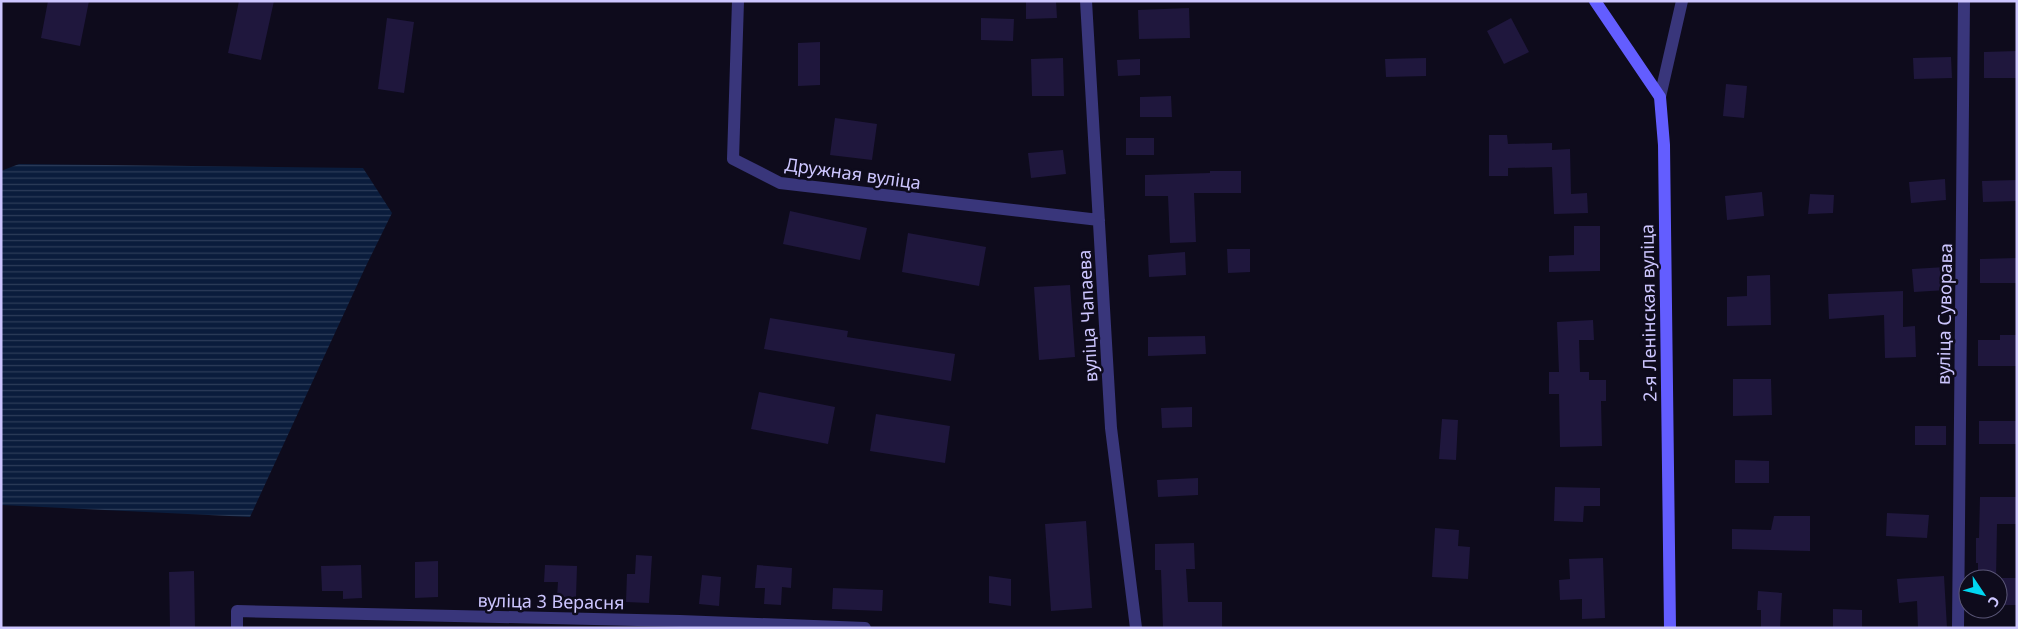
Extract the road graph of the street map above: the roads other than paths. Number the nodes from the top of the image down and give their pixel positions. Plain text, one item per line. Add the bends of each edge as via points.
1 (738, 1) edge
2 (1086, 1) edge
3 (1595, 1) edge
4 (1682, 1) edge
5 (1964, 1) edge
6 (1660, 97) junction
7 (1099, 220) junction
8 (238, 628) edge
9 (865, 628) edge
10 (1136, 628) edge
11 (1670, 628) edge
12 (1958, 628) edge

1 - 7 street, Дружная вуліца via 733,159 780,183
2 - 7 street, вуліца Чапаева
3 - 6 main road
4 - 6 street, 2-я Ленінская вуліца
5 - 12 street, вуліца Суворава
6 - 11 main road, 2-я Ленінская вуліца via 1664,145
7 - 10 street, вуліца Чапаева via 1111,428
8 - 9 street, вуліца 3 Верасня via 237,612

